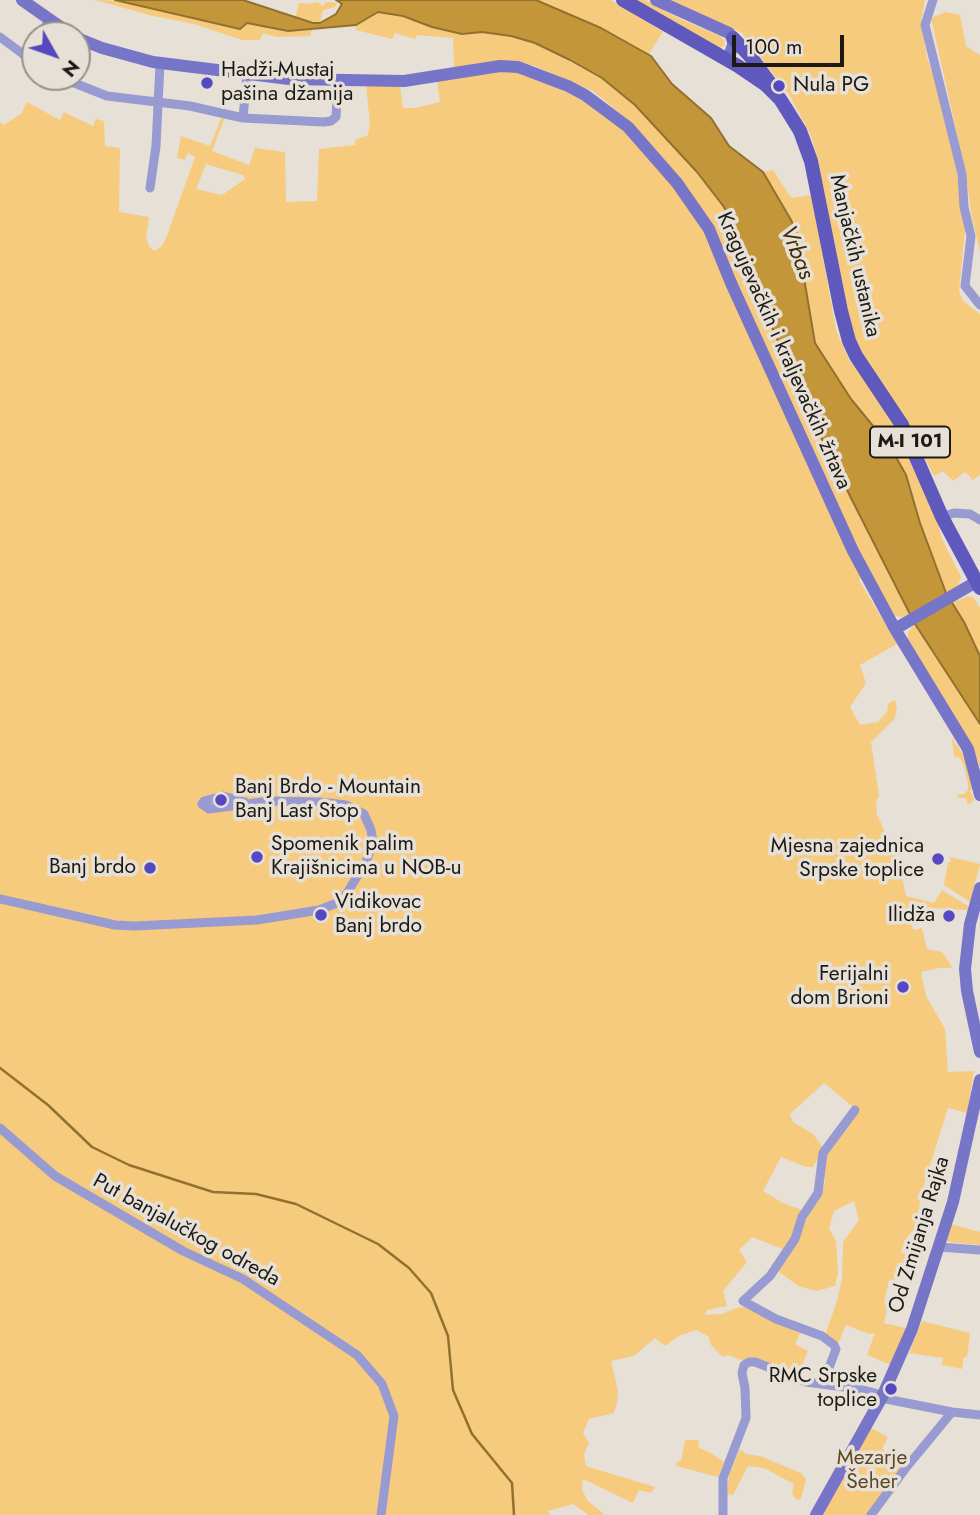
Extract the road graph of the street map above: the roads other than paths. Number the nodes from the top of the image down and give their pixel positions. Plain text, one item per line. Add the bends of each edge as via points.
1 (22, 0) edge
2 (623, 0) edge
3 (656, 0) edge
4 (933, 0) edge
5 (48, 20) edge
6 (0, 37) edge
7 (733, 38) junction
8 (91, 43) edge
9 (21, 53) edge
10 (728, 60) junction
11 (160, 64) junction
12 (247, 74) junction
13 (338, 81) junction
14 (91, 91) edge
15 (780, 99) junction
16 (158, 101) junction
17 (243, 118) junction
18 (150, 188) dead end
19 (980, 305) edge
20 (942, 517) junction
21 (980, 520) edge
22 (978, 585) edge
23 (895, 629) junction
24 (980, 795) edge
25 (245, 803) dead end
26 (980, 888) edge
27 (0, 899) edge
28 (980, 1052) edge
29 (980, 1080) edge
30 (855, 1110) dead end
31 (0, 1128) edge
32 (939, 1247) junction
33 (980, 1250) edge
34 (823, 1384) junction
35 (882, 1396) junction
36 (952, 1412) junction
37 (980, 1415) edge
38 (381, 1515) edge
39 (723, 1515) edge
40 (816, 1515) edge
41 (870, 1515) edge

1 - 5 street
2 - 10 main road, M-I 101
3 - 7 street
4 - 19 street via 925,25 962,174 971,236 965,286
6 - 9 street
7 - 10 street
7 - 15 main road
8 - 11 street, Kragujevačkih i kraljevačkih žrtava
10 - 15 main road, Manjačkih ustanika / M-I 101
11 - 12 street, Kragujevačkih i kraljevačkih žrtava
11 - 16 street
12 - 13 street, Kragujevačkih i kraljevačkih žrtava
12 - 17 street
13 - 17 street via 337,113 331,121
13 - 23 street, Kragujevačkih i kraljevačkih žrtava via 404,81 517,67 585,95 628,127 677,183 709,229 853,551
14 - 16 street
15 - 20 main road, Manjačkih ustanika / M-I 101 via 800,131 811,161 849,341 902,425
16 - 17 street
16 - 18 street
20 - 21 street via 970,514
20 - 22 main road, Manjačkih ustanika / M-I 101
22 - 23 street
23 - 24 street via 968,749
25 - 27 street via 320,802 346,805 364,814 373,843 342,901 319,910 257,920 135,926
26 - 28 street via 965,969
29 - 32 street, Od Zmijanja Rajka
30 - 34 street via 823,1153 818,1194 795,1239 770,1276 743,1301 834,1345
31 - 38 street, Put banjalučkog odreda via 55,1176 183,1251 243,1279 357,1355 382,1384 394,1416
32 - 33 street
32 - 35 street, Od Zmijanja Rajka via 912,1329
34 - 35 street
34 - 39 street via 795,1380 755,1362 744,1365 746,1418 723,1478
35 - 36 street
35 - 40 street, Od Zmijanja Rajka
36 - 37 street
36 - 41 street

